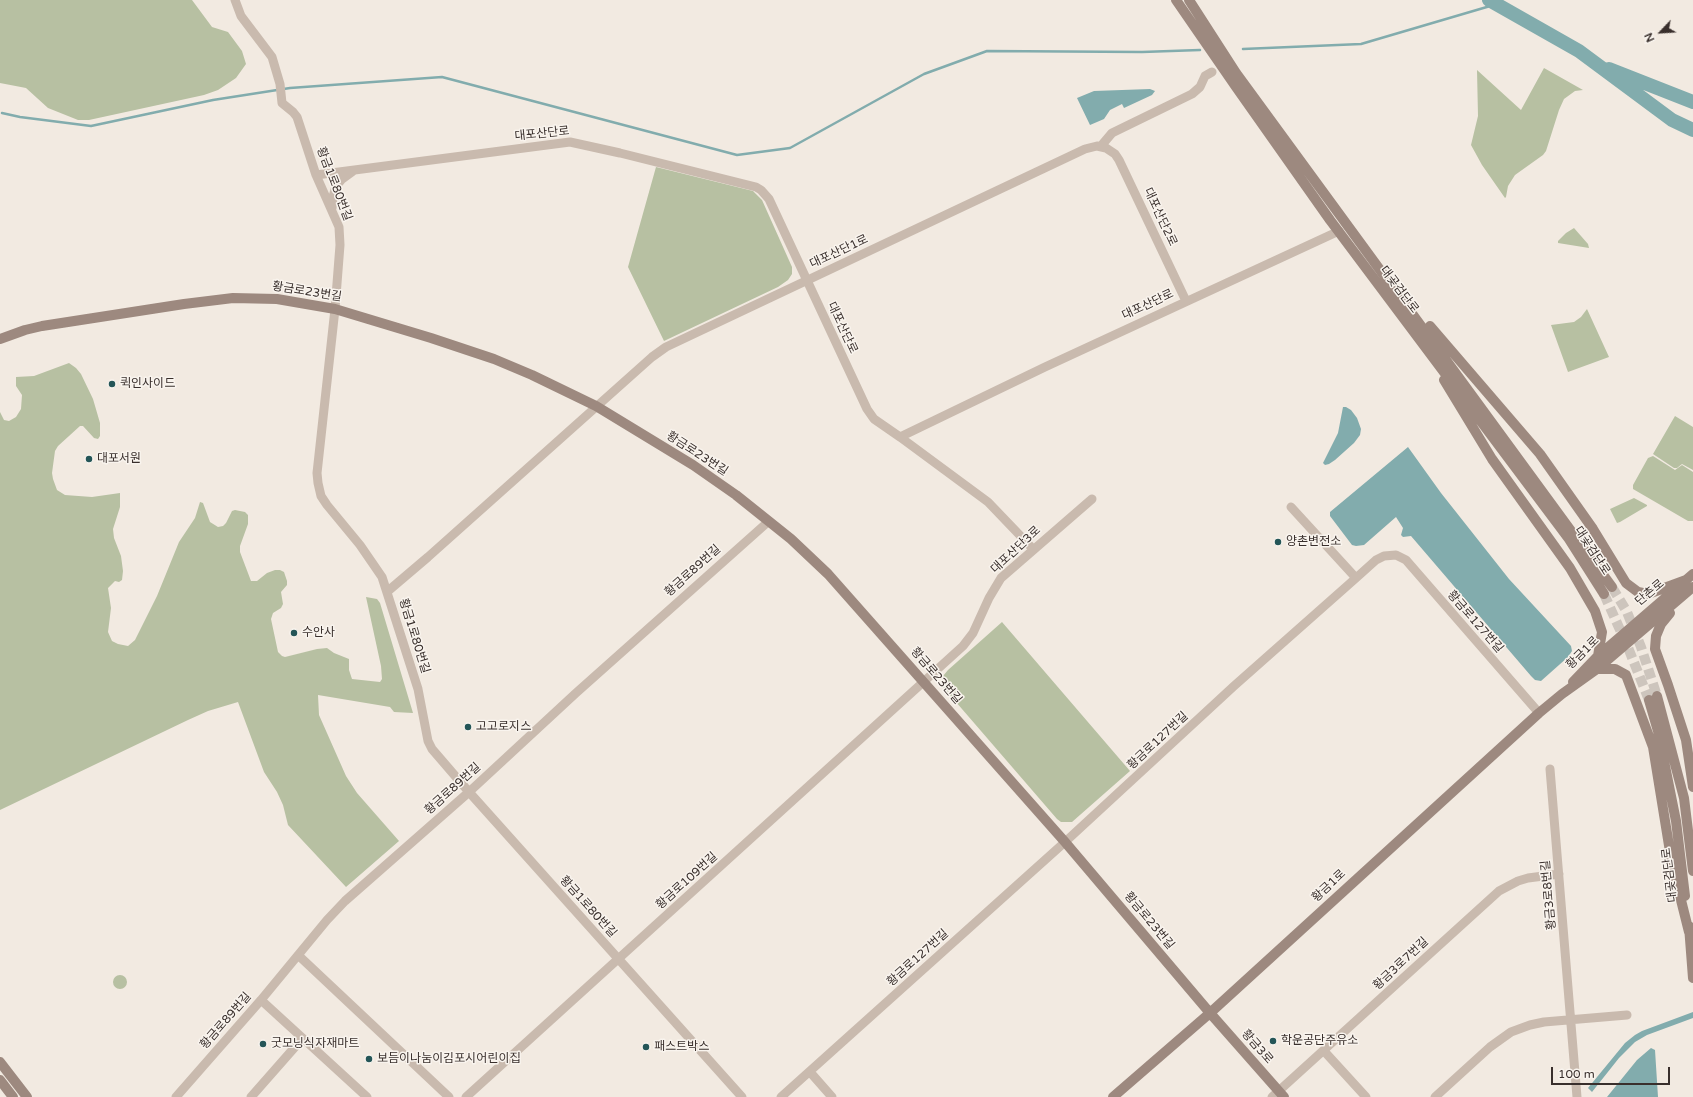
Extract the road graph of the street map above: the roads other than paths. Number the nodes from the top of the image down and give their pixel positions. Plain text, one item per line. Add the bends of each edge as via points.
1 (235, 0) edge
2 (1176, 0) edge
3 (1189, 0) edge
4 (1212, 72) dead end
5 (1104, 147) junction
6 (356, 170) junction
7 (316, 175) junction
8 (332, 209) junction
9 (1339, 231) junction
10 (1374, 259) junction
11 (807, 280) junction
12 (1186, 301) junction
13 (335, 308) junction
14 (1412, 329) junction
15 (0, 339) edge
16 (596, 406) junction
17 (900, 437) junction
18 (1092, 499) dead end
19 (1291, 507) dead end
20 (769, 520) junction
21 (1033, 549) junction
22 (1356, 578) junction
23 (1690, 583) edge
24 (1612, 587) tunnel mouth
25 (388, 591) junction
26 (1604, 594) tunnel mouth
27 (1624, 632) joint
28 (1628, 643) joint
29 (1598, 656) junction
30 (1598, 669) junction
31 (923, 682) junction
32 (1562, 694) junction
33 (1539, 714) junction
34 (1550, 769) dead end
35 (1693, 786) edge
36 (469, 792) junction
37 (1065, 842) junction
38 (1693, 871) edge
39 (1559, 874) junction
40 (1689, 932) junction
41 (298, 955) junction
42 (619, 959) junction
43 (1693, 978) edge
44 (261, 1000) junction
45 (1210, 1013) junction
46 (1627, 1015) dead end
47 (1571, 1020) junction
48 (302, 1038) junction
49 (1324, 1051) junction
50 (0, 1062) edge
51 (810, 1072) junction
52 (0, 1080) edge
53 (1278, 1095) edge
54 (13, 1097) edge
55 (27, 1097) edge
56 (176, 1097) edge
57 (251, 1097) edge
58 (367, 1097) edge
59 (449, 1097) edge
60 (466, 1097) edge
61 (742, 1097) edge
62 (781, 1097) edge
63 (832, 1097) edge
64 (1113, 1097) edge
65 (1366, 1097) edge
66 (1435, 1097) edge
67 (1577, 1097) edge

1 - 7 street, 황금1로80번길 via 241,16 272,57 280,84 281,100 297,118
2 - 9 main road, 대곶검단로
3 - 10 main road, 대곶검단로 via 1236,73
4 - 5 street via 1205,76 1200,87 1192,94 1112,133
5 - 11 street, 대포산단1로 via 1090,148 1077,153
5 - 12 street, 대포산단2로 via 1115,154 1124,169
6 - 7 street, 대포산단로
6 - 8 street via 336,186
6 - 11 street, 대포산단로 via 563,142 620,153 761,190 769,199
7 - 8 street, 황금1로80번길
8 - 13 street, 황금1로80번길 via 340,236
9 - 12 street, 대포산단로
9 - 14 main road, 대곶검단로
10 - 23 main road via 1540,454 1593,529 1626,583 1638,592 1648,594
10 - 24 main road, 대곶검단로
11 - 16 street, 대포산단1로 via 666,347
11 - 17 street, 대포산단로 via 870,415
12 - 17 street, 대포산단로
13 - 15 main road, 황금로23번길 via 277,299 233,298 42,326
13 - 16 main road, 황금로23번길 via 494,359
13 - 25 street, 황금1로80번길 via 318,483 321,496 373,562
14 - 26 main road, 대곶검단로 via 1569,539
14 - 29 main road via 1492,459 1570,568 1595,611 1602,632
16 - 20 main road, 황금로23번길 via 693,465
16 - 25 street
17 - 21 street via 983,498
18 - 21 street, 대포산단3로
19 - 22 street
20 - 31 main road, 황금로23번길 via 828,574
20 - 36 street, 황금로89번길
21 - 31 street, 대포산단3로 via 1001,578 968,640
22 - 33 street, 황금로127번길 via 1384,556 1401,556
22 - 37 street, 황금로127번길
23 - 27 main road, 단촌로
23 - 28 main road, 단촌로
23 - 35 main road via 1661,624 1656,636 1655,649 1686,740
25 - 36 street, 황금1로80번길 via 418,689 428,741
27 - 29 main road, 황금1로
28 - 30 main road, 황금1로
29 - 32 main road, 황금1로
30 - 32 main road, 황금1로
30 - 40 main road via 1615,669 1626,675 1653,747 1672,864
31 - 37 main road, 황금로23번길
31 - 42 street, 황금로109번길
32 - 33 main road, 황금1로
33 - 45 main road, 황금1로
34 - 39 street, 황금3로8번길
36 - 41 street, 황금로89번길 via 345,901
36 - 42 street, 황금1로80번길
37 - 45 main road, 황금로23번길
37 - 51 street, 황금로127번길
38 - 40 main road, 대곶검단로 via 1684,798 1653,698 1676,821
39 - 47 street, 황금3로8번길
39 - 49 street, 황금3로7번길 via 1528,878 1499,891
40 - 43 main road, 대곶검단로
41 - 44 street, 황금로89번길
41 - 59 street
42 - 60 street, 황금로109번길
42 - 61 street, 황금1로80번길
44 - 48 street
44 - 56 street, 황금로89번길
45 - 53 main road, 황금3로
45 - 64 main road, 황금1로
46 - 47 street
47 - 66 street via 1530,1025 1511,1032 1490,1047
47 - 67 street, 황금3로8번길
48 - 57 street
48 - 58 street
49 - 53 street, 황금3로7번길
49 - 65 street
50 - 55 main road
51 - 62 street, 황금로127번길
51 - 63 street
52 - 54 main road

